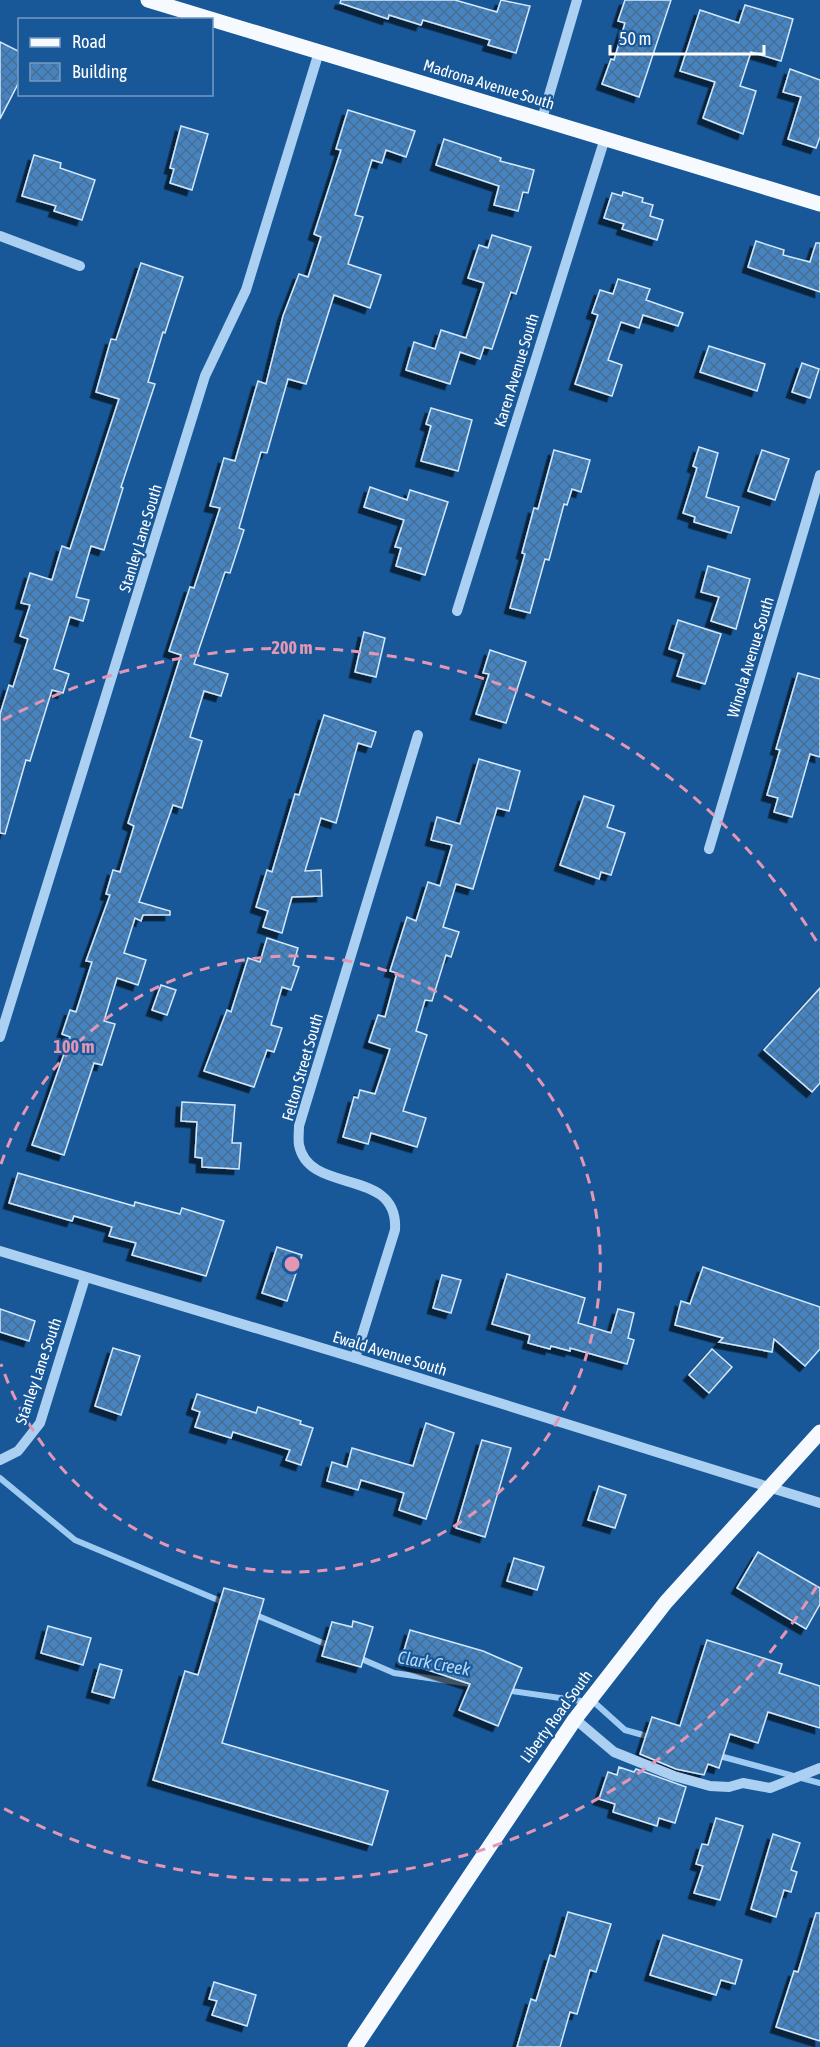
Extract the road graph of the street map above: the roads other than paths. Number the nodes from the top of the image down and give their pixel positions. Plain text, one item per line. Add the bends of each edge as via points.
1 (148, 0) edge
2 (577, 0) edge
3 (207, 18) edge
4 (213, 20) edge
5 (319, 52) junction
6 (542, 119) junction
7 (605, 138) junction
8 (820, 204) edge
9 (0, 237) edge
10 (80, 266) dead end
11 (820, 475) edge
12 (457, 611) dead end
13 (418, 735) dead end
14 (709, 849) dead end
15 (0, 1037) edge
16 (0, 1251) edge
17 (85, 1278) junction
18 (355, 1358) junction
19 (820, 1432) edge
20 (0, 1460) edge
21 (770, 1487) junction
22 (820, 1503) edge
23 (575, 1719) junction
24 (820, 1768) edge
25 (355, 2047) edge

1 - 3 main road, Madrona Avenue South
2 - 6 street
4 - 5 main road, Madrona Avenue South
5 - 6 main road, Madrona Avenue South
5 - 15 street, Stanley Lane South via 246,290 205,376
6 - 7 main road, Madrona Avenue South
7 - 8 main road, Madrona Avenue South
7 - 12 street, Karen Avenue South
9 - 10 street
11 - 14 street, Winola Avenue South
13 - 18 street, Felton Street South via 299,1126 299,1147 311,1165 328,1176 388,1199 396,1213 395,1230
16 - 17 street, Ewald Avenue South
17 - 18 street, Ewald Avenue South
17 - 20 street, Stanley Lane South via 40,1423 18,1451
18 - 21 street, Ewald Avenue South
19 - 21 main road, Liberty Road South
21 - 22 street, Ewald Avenue South
21 - 23 main road, Liberty Road South via 666,1602
23 - 24 street via 614,1752 710,1786 742,1783 770,1788
23 - 25 main road, Liberty Road South

